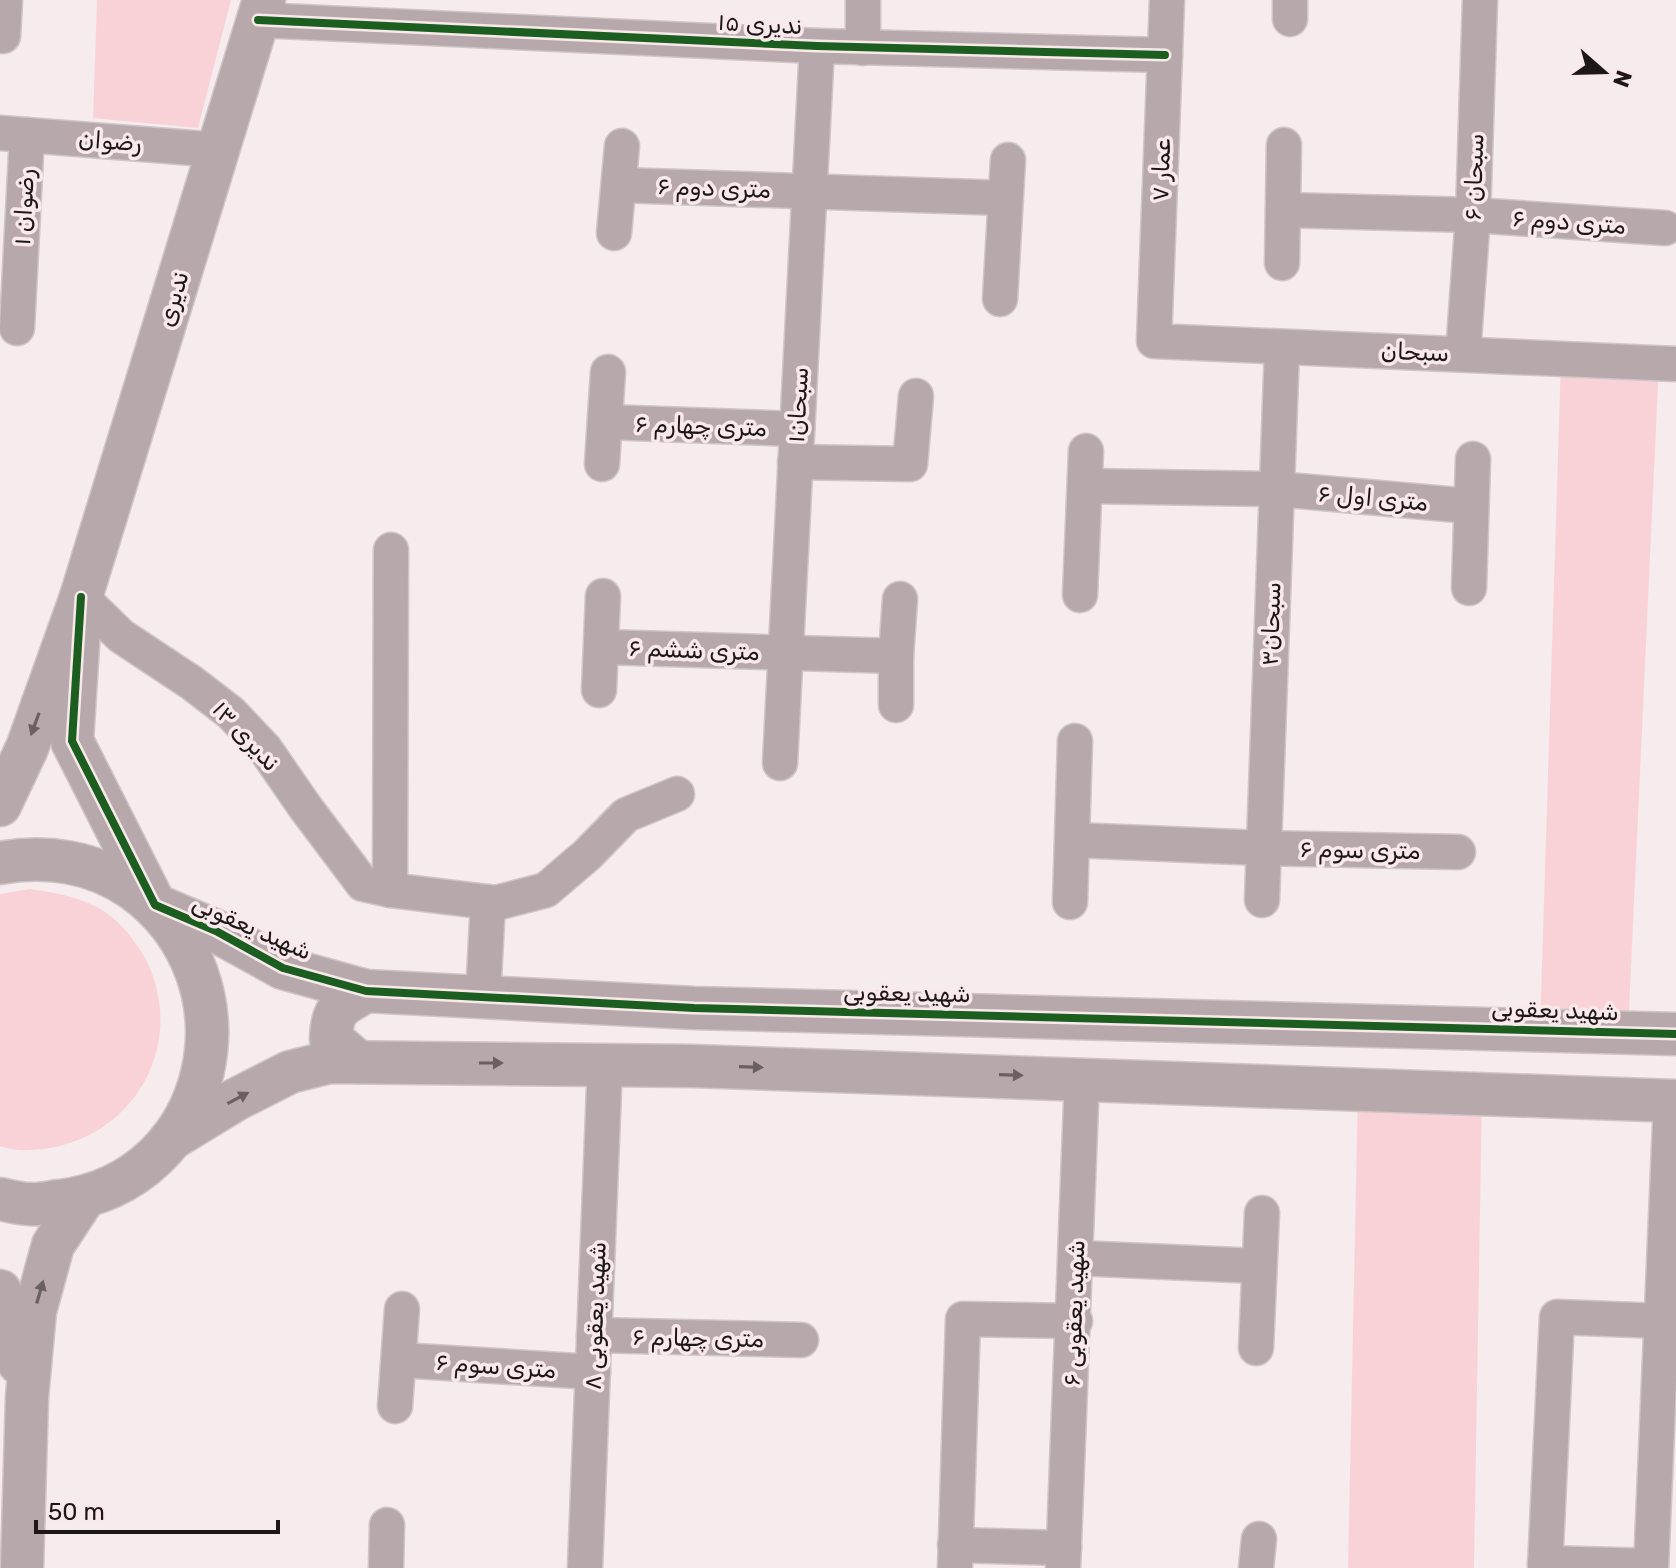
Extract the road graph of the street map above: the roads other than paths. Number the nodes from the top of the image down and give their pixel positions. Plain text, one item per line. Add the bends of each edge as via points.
1 (5, 0) edge
2 (863, 0) edge
3 (1167, 0) edge
4 (1480, 0) edge
5 (261, 10) edge
6 (3, 36) dead end
7 (817, 46) junction
8 (863, 48) junction
9 (1165, 55) junction
10 (14, 134) edge
11 (1284, 145) dead end
12 (622, 146) dead end
13 (219, 150) junction
14 (1008, 160) dead end
15 (619, 185) junction
16 (810, 191) junction
17 (1005, 198) junction
18 (1283, 210) junction
19 (1473, 215) junction
20 (1665, 228) dead end
21 (614, 233) dead end
22 (1282, 263) dead end
23 (1000, 299) dead end
24 (17, 328) dead end
25 (1154, 341) joint
26 (1282, 348) junction
27 (1463, 354) junction
28 (1676, 364) edge
29 (608, 372) dead end
30 (916, 396) dead end
31 (605, 422) junction
32 (796, 446) junction
33 (1086, 451) dead end
34 (1473, 459) dead end
35 (602, 464) dead end
36 (1086, 486) junction
37 (1276, 489) junction
38 (1470, 506) junction
39 (391, 550) dead end
40 (1469, 588) dead end
41 (1080, 595) dead end
42 (603, 596) dead end
43 (81, 597) junction
44 (900, 599) dead end
45 (603, 647) junction
46 (785, 653) junction
47 (896, 656) junction
48 (599, 690) dead end
49 (896, 705) dead end
50 (1075, 741) dead end
51 (780, 763) dead end
52 (677, 794) dead end
53 (0, 805) edge
54 (1073, 840) junction
55 (1262, 848) junction
56 (1458, 852) dead end
57 (0, 863) edge
58 (390, 890) junction
59 (1262, 900) dead end
60 (488, 902) junction
61 (1070, 902) dead end
62 (155, 905) junction
63 (366, 991) junction
64 (483, 997) junction
65 (1676, 1034) edge
66 (358, 1062) junction
67 (605, 1063) junction
68 (1082, 1078) junction
69 (1673, 1101) edge
70 (171, 1139) junction
71 (84, 1198) junction
72 (0, 1199) edge
73 (1262, 1213) dead end
74 (1076, 1258) junction
75 (1259, 1266) junction
76 (1670, 1283) edge
77 (0, 1291) edge
78 (402, 1309) dead end
79 (1075, 1321) junction
80 (1662, 1321) junction
81 (594, 1335) junction
82 (801, 1340) dead end
83 (1256, 1348) dead end
84 (399, 1360) junction
85 (593, 1372) junction
86 (27, 1397) junction
87 (395, 1406) dead end
88 (387, 1525) dead end
89 (955, 1557) edge
90 (1063, 1558) edge
91 (1545, 1565) edge
92 (1651, 1567) edge
93 (22, 1568) edge
94 (386, 1568) edge
95 (585, 1568) edge

1 - 6 street
2 - 8 street
3 - 9 street, عمار ۷
4 - 19 street, سبحان ۶
5 - 7 street, ندیری ۱۵
5 - 13 street, ندیری
7 - 8 street, ندیری ۱۵
7 - 16 street, سبحان۱
8 - 9 street, ندیری ۱۵
9 - 25 street, عمار ۷
10 - 13 street, رضوان
10 - 24 street, رضوان ۱
11 - 18 street
12 - 15 street
13 - 43 street, ندیری
14 - 17 street
15 - 16 street, ۶ متری دوم
15 - 21 street
16 - 17 street
16 - 32 street, سبحان۱
17 - 23 street
18 - 19 street
18 - 22 street
19 - 20 street, ۶ متری دوم
19 - 27 street, سبحان ۶
25 - 26 street, سبحان
26 - 27 street, سبحان
26 - 37 street, سبحان۳
27 - 28 street, سبحان
29 - 31 street
30 - 32 street via 910,464
31 - 32 street, ۶ متری چهارم
31 - 35 street
32 - 46 street, سبحان۱
33 - 36 street
34 - 38 street
36 - 37 street
36 - 41 street
37 - 38 street, ۶ متری اول
37 - 55 street, سبحان۳
38 - 40 street
39 - 58 street
42 - 45 street
43 -> 53 street via 27,748
43 - 58 street, ندیری ۱۳ via 121,636 231,713 265,749 363,884
43 - 62 street via 72,741
44 - 47 street
45 - 46 street, ۶ متری ششم
45 - 48 street
46 - 47 street, ۶ متری ششم
46 - 51 street, سبحان۱
47 - 49 street
50 - 54 street
52 - 60 street, ندیری ۱۳ via 626,815 546,890
54 - 55 street
54 - 61 street
55 - 56 street, ۶ متری سوم
55 - 59 street, سبحان۳
57 - 62 street via 24,858 72,862 117,878
58 - 60 street, ندیری ۱۳
60 - 64 street
62 - 63 street, شهید یعقوبی via 283,968
62 - 70 street via 182,939 200,977 208,1019 206,1061 193,1102
63 - 64 street, شهید یعقوبی
63 - 66 street via 337,1008 332,1021 331,1039
64 - 65 street, شهید یعقوبی via 694,1008
66 -> 67 street
70 -> 66 street via 290,1072 330,1062
67 -> 68 street
67 - 81 street, شهید یعقوبی ۸
68 - 69 street
68 - 74 street, شهید یعقوبی ۶
69 - 76 street
70 - 71 street via 132,1175
71 - 72 street via 31,1205
86 -> 71 street via 35,1311 53,1245
73 - 75 street
74 - 75 street
74 - 79 street, شهید یعقوبی ۶
75 - 83 street
76 - 80 street
77 - 86 street
78 - 84 street
79 - 89 street via 963,1319
79 - 90 street, شهید یعقوبی ۶
80 - 91 street via 1557,1317
80 - 92 street
81 - 82 street, ۶ متری چهارم
81 - 85 street, شهید یعقوبی ۸
84 - 85 street, ۶ متری سوم
84 - 87 street
85 - 95 street, شهید یعقوبی ۸
86 - 93 street
88 - 94 street
89 - 90 street
91 - 92 street

